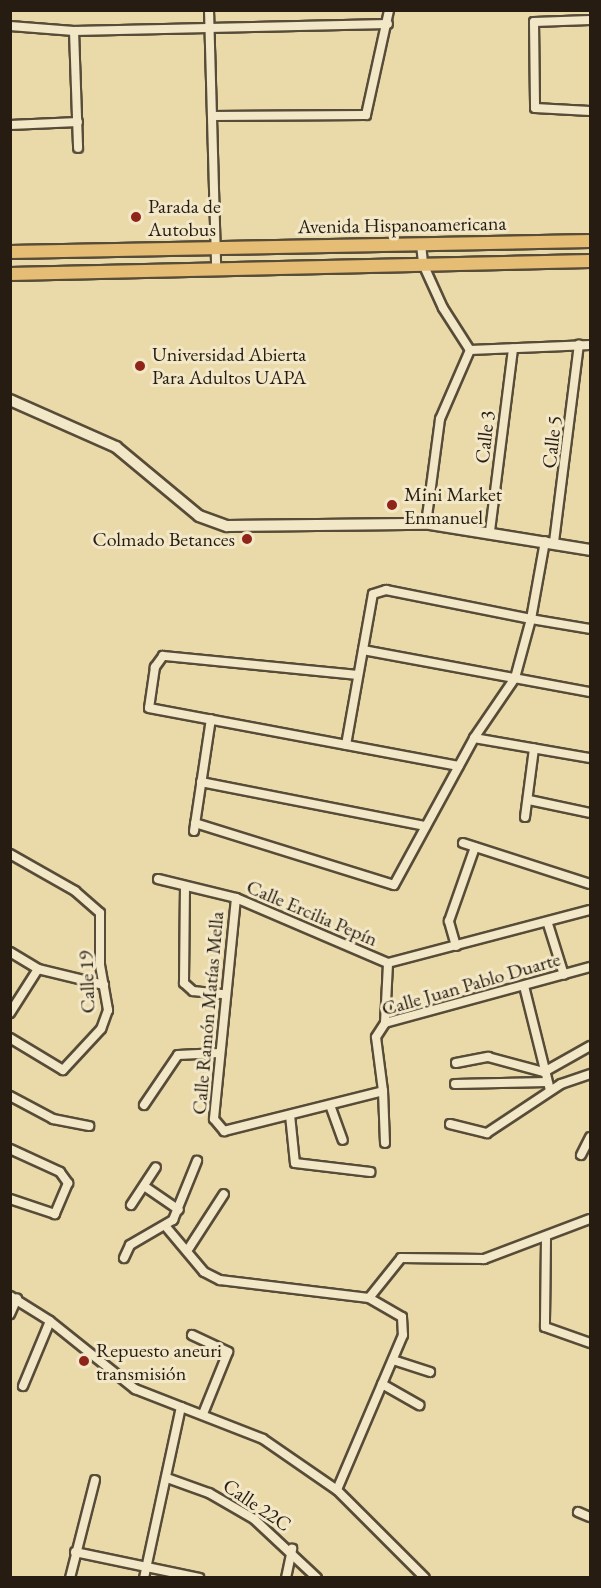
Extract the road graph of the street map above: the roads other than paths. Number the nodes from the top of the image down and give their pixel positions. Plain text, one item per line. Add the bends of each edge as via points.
1 (209, 10) edge
2 (389, 10) edge
3 (591, 20) edge
4 (388, 24) junction
5 (10, 26) edge
6 (210, 28) junction
7 (74, 31) junction
8 (591, 111) edge
9 (212, 116) junction
10 (78, 122) junction
11 (10, 125) edge
12 (78, 148) dead end
13 (591, 241) edge
14 (421, 244) junction
15 (215, 249) junction
16 (10, 252) edge
17 (591, 261) edge
18 (423, 264) junction
19 (216, 267) junction
20 (10, 274) edge
21 (579, 345) junction
22 (591, 345) edge
23 (513, 348) junction
24 (470, 350) junction
25 (10, 400) edge
26 (426, 524) junction
27 (490, 531) junction
28 (549, 541) junction
29 (591, 550) edge
30 (531, 619) junction
31 (591, 629) edge
32 (363, 650) junction
33 (358, 675) junction
34 (515, 678) junction
35 (591, 692) edge
36 (211, 719) junction
37 (474, 738) junction
38 (346, 745) junction
39 (534, 749) junction
40 (591, 758) edge
41 (459, 766) junction
42 (201, 782) junction
43 (529, 800) junction
44 (591, 813) edge
45 (525, 817) dead end
46 (426, 826) junction
47 (463, 843) dead end
48 (475, 847) junction
49 (10, 854) edge
50 (158, 879) dead end
51 (591, 884) edge
52 (185, 886) junction
53 (236, 898) junction
54 (591, 910) edge
55 (548, 924) junction
56 (456, 946) junction
57 (10, 952) edge
58 (388, 963) junction
59 (591, 967) edge
60 (38, 969) junction
61 (564, 975) junction
62 (104, 985) junction
63 (524, 986) junction
64 (224, 994) junction
65 (10, 1013) edge
66 (385, 1023) junction
67 (10, 1038) edge
68 (591, 1046) edge
69 (219, 1053) junction
70 (456, 1063) dead end
71 (544, 1072) junction
72 (591, 1074) edge
73 (547, 1082) junction
74 (454, 1084) dead end
75 (550, 1090) junction
76 (383, 1091) junction
77 (10, 1096) edge
78 (144, 1105) dead end
79 (330, 1105) junction
80 (290, 1116) junction
81 (450, 1124) dead end
82 (89, 1126) dead end
83 (591, 1137) edge
84 (344, 1140) dead end
85 (385, 1143) dead end
86 (10, 1149) edge
87 (581, 1155) dead end
88 (197, 1161) dead end
89 (156, 1167) dead end
90 (370, 1172) dead end
91 (144, 1186) junction
92 (224, 1194) dead end
93 (10, 1199) edge
94 (131, 1204) dead end
95 (179, 1210) junction
96 (591, 1219) edge
97 (167, 1228) junction
98 (546, 1239) junction
99 (189, 1248) junction
100 (124, 1258) dead end
101 (14, 1297) edge
102 (369, 1298) junction
103 (10, 1314) edge
104 (50, 1321) junction
105 (192, 1335) dead end
106 (591, 1343) edge
107 (393, 1360) junction
108 (429, 1372) dead end
109 (382, 1384) junction
110 (23, 1386) dead end
111 (419, 1405) dead end
112 (181, 1407) junction
113 (203, 1414) junction
114 (167, 1478) junction
115 (95, 1480) dead end
116 (337, 1490) junction
117 (578, 1512) dead end
118 (591, 1517) edge
119 (292, 1549) junction
120 (75, 1552) junction
121 (147, 1567) junction
122 (70, 1578) edge
123 (144, 1578) edge
124 (200, 1578) edge
125 (286, 1578) edge
126 (317, 1578) edge
127 (425, 1578) edge

1 - 6 street
2 - 4 street
3 - 8 street via 537,19 537,111
4 - 6 street
4 - 9 street via 371,111 360,116
5 - 7 street
6 - 7 street
6 - 9 street
7 - 10 street
9 - 15 street
10 - 11 street
10 - 12 street
13 - 14 main road, Avenida Hispanoamericana
14 - 15 main road, Avenida Hispanoamericana
14 - 18 street
15 - 16 main road, Avenida Hispanoamericana
15 - 19 street
17 - 18 main road, Avenida Hispanoamericana
18 - 19 main road, Avenida Hispanoamericana
18 - 24 street
19 - 20 main road, Avenida Hispanoamericana
21 - 22 street
21 - 23 street
21 - 28 street, Calle 5
23 - 24 street
23 - 27 street, Calle 3
24 - 26 street via 440,419
25 - 26 street via 116,447 199,516 227,526
26 - 27 street
27 - 28 street
28 - 29 street
28 - 30 street, Calle 5
30 - 31 street
30 - 32 street via 386,590 373,594 368,605
30 - 34 street, Calle 5
32 - 33 street
32 - 34 street
33 - 36 street via 163,656 155,667 149,708
33 - 38 street
34 - 35 street
34 - 37 street, Calle 5
36 - 38 street
36 - 42 street
37 - 39 street
37 - 41 street, Calle 5
38 - 41 street
39 - 40 street
39 - 43 street
41 - 46 street, Calle 5
42 - 46 street
42 - 46 street, Calle 5 via 195,827 394,885
43 - 44 street
43 - 45 street
47 - 48 street
48 - 51 street
48 - 56 street via 449,921
49 - 62 street, Calle 19 via 75,891 100,913
50 - 52 street, Calle Ercilia Pepín
52 - 53 street, Calle Ercilia Pepín
52 - 64 street via 184,984 193,991
53 - 58 street, Calle Ercilia Pepín
53 - 64 street, Calle Ramón Matías Mella
54 - 55 street, Calle Ercilia Pepín
55 - 56 street, Calle Ercilia Pepín
55 - 61 street
56 - 58 street, Calle Ercilia Pepín
57 - 60 street
58 - 66 street
59 - 61 street, Calle Juan Pablo Duarte
60 - 62 street
60 - 65 street
61 - 63 street, Calle Juan Pablo Duarte
62 - 67 street, Calle 19 via 106,1020 63,1070
63 - 66 street, Calle Juan Pablo Duarte
63 - 71 street
64 - 69 street, Calle Ramón Matías Mella
66 - 76 street, Calle Juan Pablo Duarte via 376,1037
68 - 71 street
69 - 78 street via 178,1055
69 - 80 street, Calle Ramón Matías Mella via 214,1119 219,1130
70 - 71 street via 488,1057
71 - 73 street
72 - 75 street
73 - 74 street
73 - 75 street
75 - 81 street via 487,1133
76 - 79 street
76 - 85 street, Calle Juan Pablo Duarte
77 - 82 street via 53,1119
79 - 80 street
79 - 84 street
80 - 90 street via 295,1163
83 - 87 street
86 - 93 street via 60,1172 68,1183 56,1214
88 - 95 street
89 - 91 street
91 - 94 street
91 - 95 street
92 - 99 street
95 - 97 street
96 - 98 street
97 - 99 street
97 - 100 street via 130,1245
98 - 102 street via 478,1260 401,1258
98 - 106 street via 545,1328
99 - 102 street via 204,1272 220,1280
101 - 103 street
101 - 104 street
102 - 107 street via 402,1317 405,1329
104 - 110 street
104 - 112 street via 135,1389
105 - 113 street via 228,1352
107 - 108 street
107 - 109 street
109 - 111 street
109 - 116 street
112 - 113 street
112 - 114 street
113 - 116 street via 262,1439
114 - 119 street, Calle 22C via 218,1498
114 - 121 street
115 - 120 street
116 - 127 street
117 - 118 street
119 - 125 street
119 - 126 street, Calle 22C
120 - 121 street
120 - 122 street
121 - 123 street
121 - 124 street

